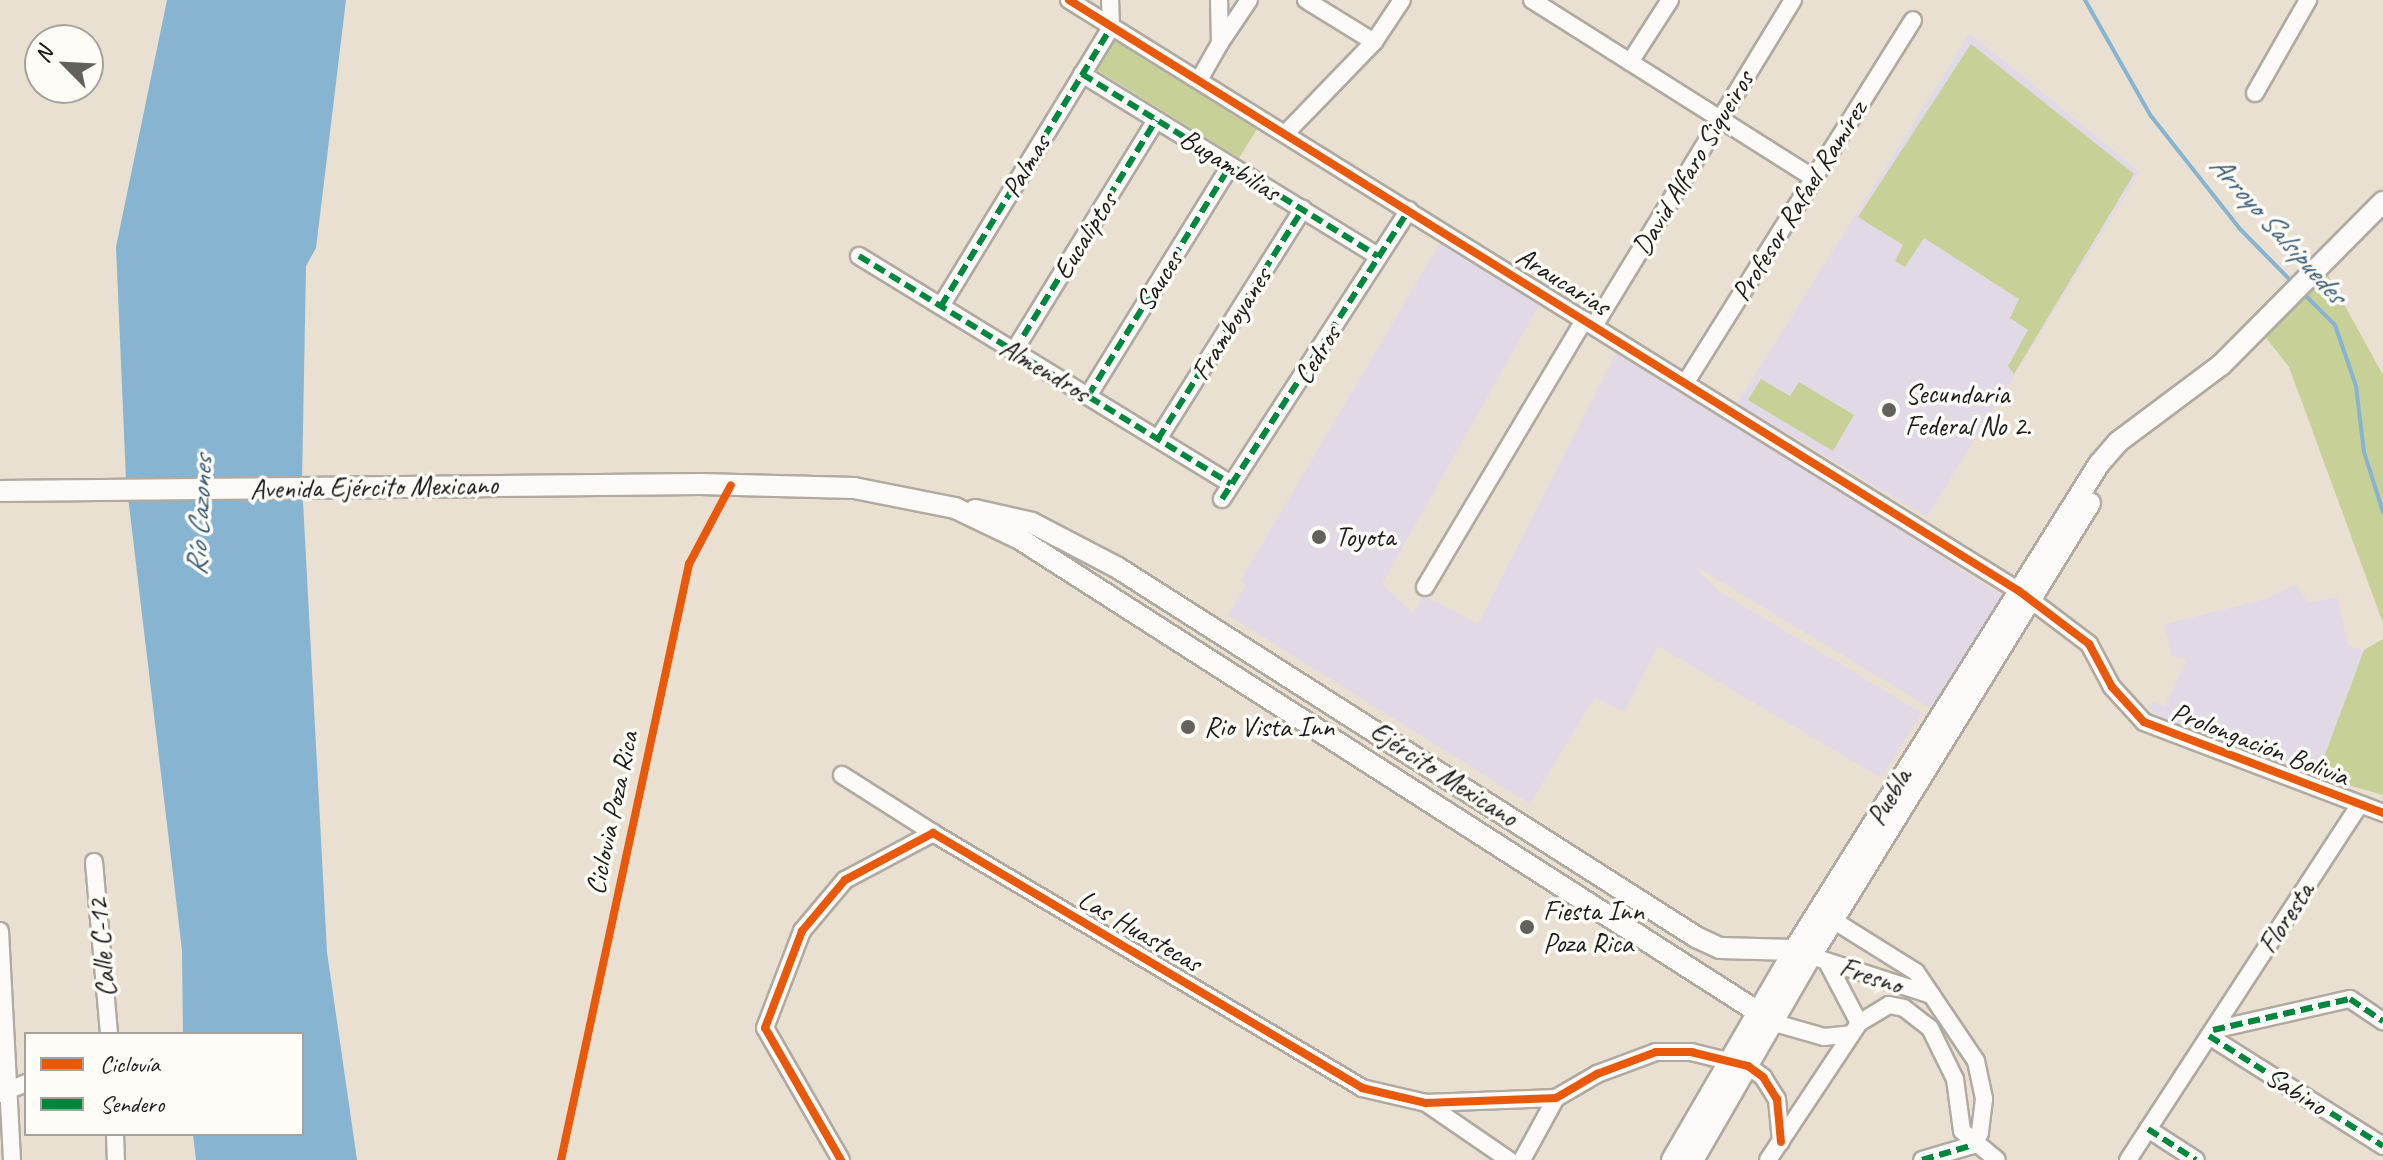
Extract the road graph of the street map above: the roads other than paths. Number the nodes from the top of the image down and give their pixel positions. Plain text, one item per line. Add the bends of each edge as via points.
1 (1069, 0) edge
2 (1110, 0) edge
3 (1219, 0) edge
4 (1249, 0) edge
5 (1306, 0) edge
6 (1402, 0) edge
7 (1670, 0) edge
8 (1793, 0) edge
9 (2308, 0) edge
10 (1538, 1) edge
11 (1913, 20) dead end
12 (1111, 27) junction
13 (1374, 42) junction
14 (1220, 43) junction
15 (1630, 62) junction
16 (1082, 74) junction
17 (1199, 80) junction
18 (2255, 93) dead end
19 (1719, 118) junction
20 (1156, 120) junction
21 (1286, 133) junction
22 (1230, 166) junction
23 (1814, 178) junction
24 (1303, 209) junction
25 (2377, 209) edge
26 (1409, 210) junction
27 (859, 256) dead end
28 (1378, 256) junction
29 (941, 306) junction
30 (1589, 323) junction
31 (1014, 351) junction
32 (1686, 382) junction
33 (1088, 396) junction
34 (1158, 439) junction
35 (700, 484) joint
36 (1231, 484) junction
37 (0, 491) edge
38 (1222, 499) dead end
39 (955, 508) junction
40 (1118, 568) junction
41 (1425, 587) dead end
42 (1104, 594) junction
43 (2025, 596) junction
44 (1393, 741) junction
45 (1376, 767) junction
46 (842, 775) dead end
47 (2359, 806) junction
48 (2383, 813) edge
49 (933, 833) junction
50 (94, 862) dead end
51 (1833, 920) junction
52 (0, 931) edge
53 (1720, 948) junction
54 (1811, 956) junction
55 (1695, 968) junction
56 (1932, 995) junction
57 (1767, 1018) junction
58 (2383, 1021) edge
59 (1855, 1029) junction
60 (109, 1032) edge
61 (2211, 1033) junction
62 (1739, 1064) junction
63 (24, 1084) edge
64 (3, 1093) edge
65 (1556, 1098) junction
66 (1426, 1103) junction
67 (2148, 1129) junction
68 (115, 1136) edge
69 (1781, 1142) junction
70 (1973, 1145) junction
71 (2383, 1146) edge
72 (12, 1160) edge
73 (116, 1160) edge
74 (841, 1160) edge
75 (1509, 1160) edge
76 (1522, 1160) edge
77 (1672, 1160) edge
78 (1693, 1160) edge
79 (1768, 1160) edge
80 (1922, 1160) edge
81 (1997, 1160) edge
82 (2128, 1160) edge
83 (2196, 1160) edge

1 - 12 street, Araucarias
2 - 12 street
3 - 14 street
4 - 14 street
5 - 13 street
6 - 13 street
7 - 15 street
8 - 19 street, David Alfaro Siqueiros
9 - 18 street
10 - 15 street
11 - 23 street, Profesor Rafael Ramírez
12 - 16 street, Palmas
12 - 17 street, Araucarias
13 - 21 street
14 - 17 street
15 - 19 street
16 - 20 street, Bugambilias
16 - 29 street, Palmas
17 - 21 street, Araucarias
19 - 23 street
19 - 30 street, David Alfaro Siqueiros
20 - 22 street, Bugambilias
20 - 31 street, Eucaliptos
21 - 26 street, Araucarias
22 - 24 street, Bugambilias
22 - 33 street, Sauces
23 - 32 street, Profesor Rafael Ramírez
24 - 28 street, Bugambilias
24 - 34 street, Framboyanes
25 - 43 main road, Puebla via 2221,365 2118,442
26 - 28 street, Cedros
26 - 30 street, Araucarias
27 - 29 street, Almendros
28 - 36 street, Cedros
29 - 31 street, Almendros
30 - 32 street, Araucarias
30 - 41 street, Araucarias
31 - 33 street, Almendros
32 - 43 street, Araucarias
33 - 34 street, Almendros
34 - 36 street, Almendros
35 - 37 main road, Avenida Ejército Mexicano
35 - 39 main road, Ejército Mexicano via 854,488
36 - 38 street, Cedros
39 - 40 main road, Ejército Mexicano via 1032,523
39 - 42 main road, Ejército Mexicano via 1020,539
40 - 42 main road
40 - 44 main road, Ejército Mexicano
42 - 45 main road, Ejército Mexicano
43 - 47 street, Prolongación Bolivia via 2089,644 2112,687 2144,722
43 - 51 main road, Puebla
43 - 54 main road, Puebla
44 - 45 main road
44 - 53 main road, Ejército Mexicano
45 - 55 main road, Ejército Mexicano
46 - 49 street, Las Huastecas
47 - 48 street, Prolongación Bolivia
47 - 61 street, Floresta
49 - 66 street, Las Huastecas via 1362,1088
49 - 74 street via 845,880 802,931 765,1028
50 - 60 street, Calle C-12
51 - 54 main road, Puebla
51 - 56 street, Fresno via 1916,972
52 - 64 street
53 - 54 main road
53 - 55 main road
54 - 56 street, Fresno
54 - 57 main road, Puebla
54 - 59 street
55 - 57 main road, Ejército Mexicano
56 - 70 street, Fresno via 1976,1061 1984,1099
57 - 59 street via 1824,1037
57 - 62 main road, Puebla
58 - 61 street via 2350,999
59 - 69 street
59 - 70 street via 1889,1005 1919,1015 1947,1056 1962,1131
61 - 67 street, Floresta
61 - 71 street, Sabino
62 - 65 street, Las Huastecas via 1691,1052 1656,1052 1597,1074
62 - 69 street via 1777,1099
62 - 77 main road, Puebla
62 - 78 main road, Puebla
63 - 64 street
64 - 72 street
65 - 66 street, Las Huastecas
65 - 76 street
66 - 75 street
67 - 82 street, Floresta
67 - 83 street
68 - 73 street
69 - 79 street
70 - 80 street
70 - 81 street

